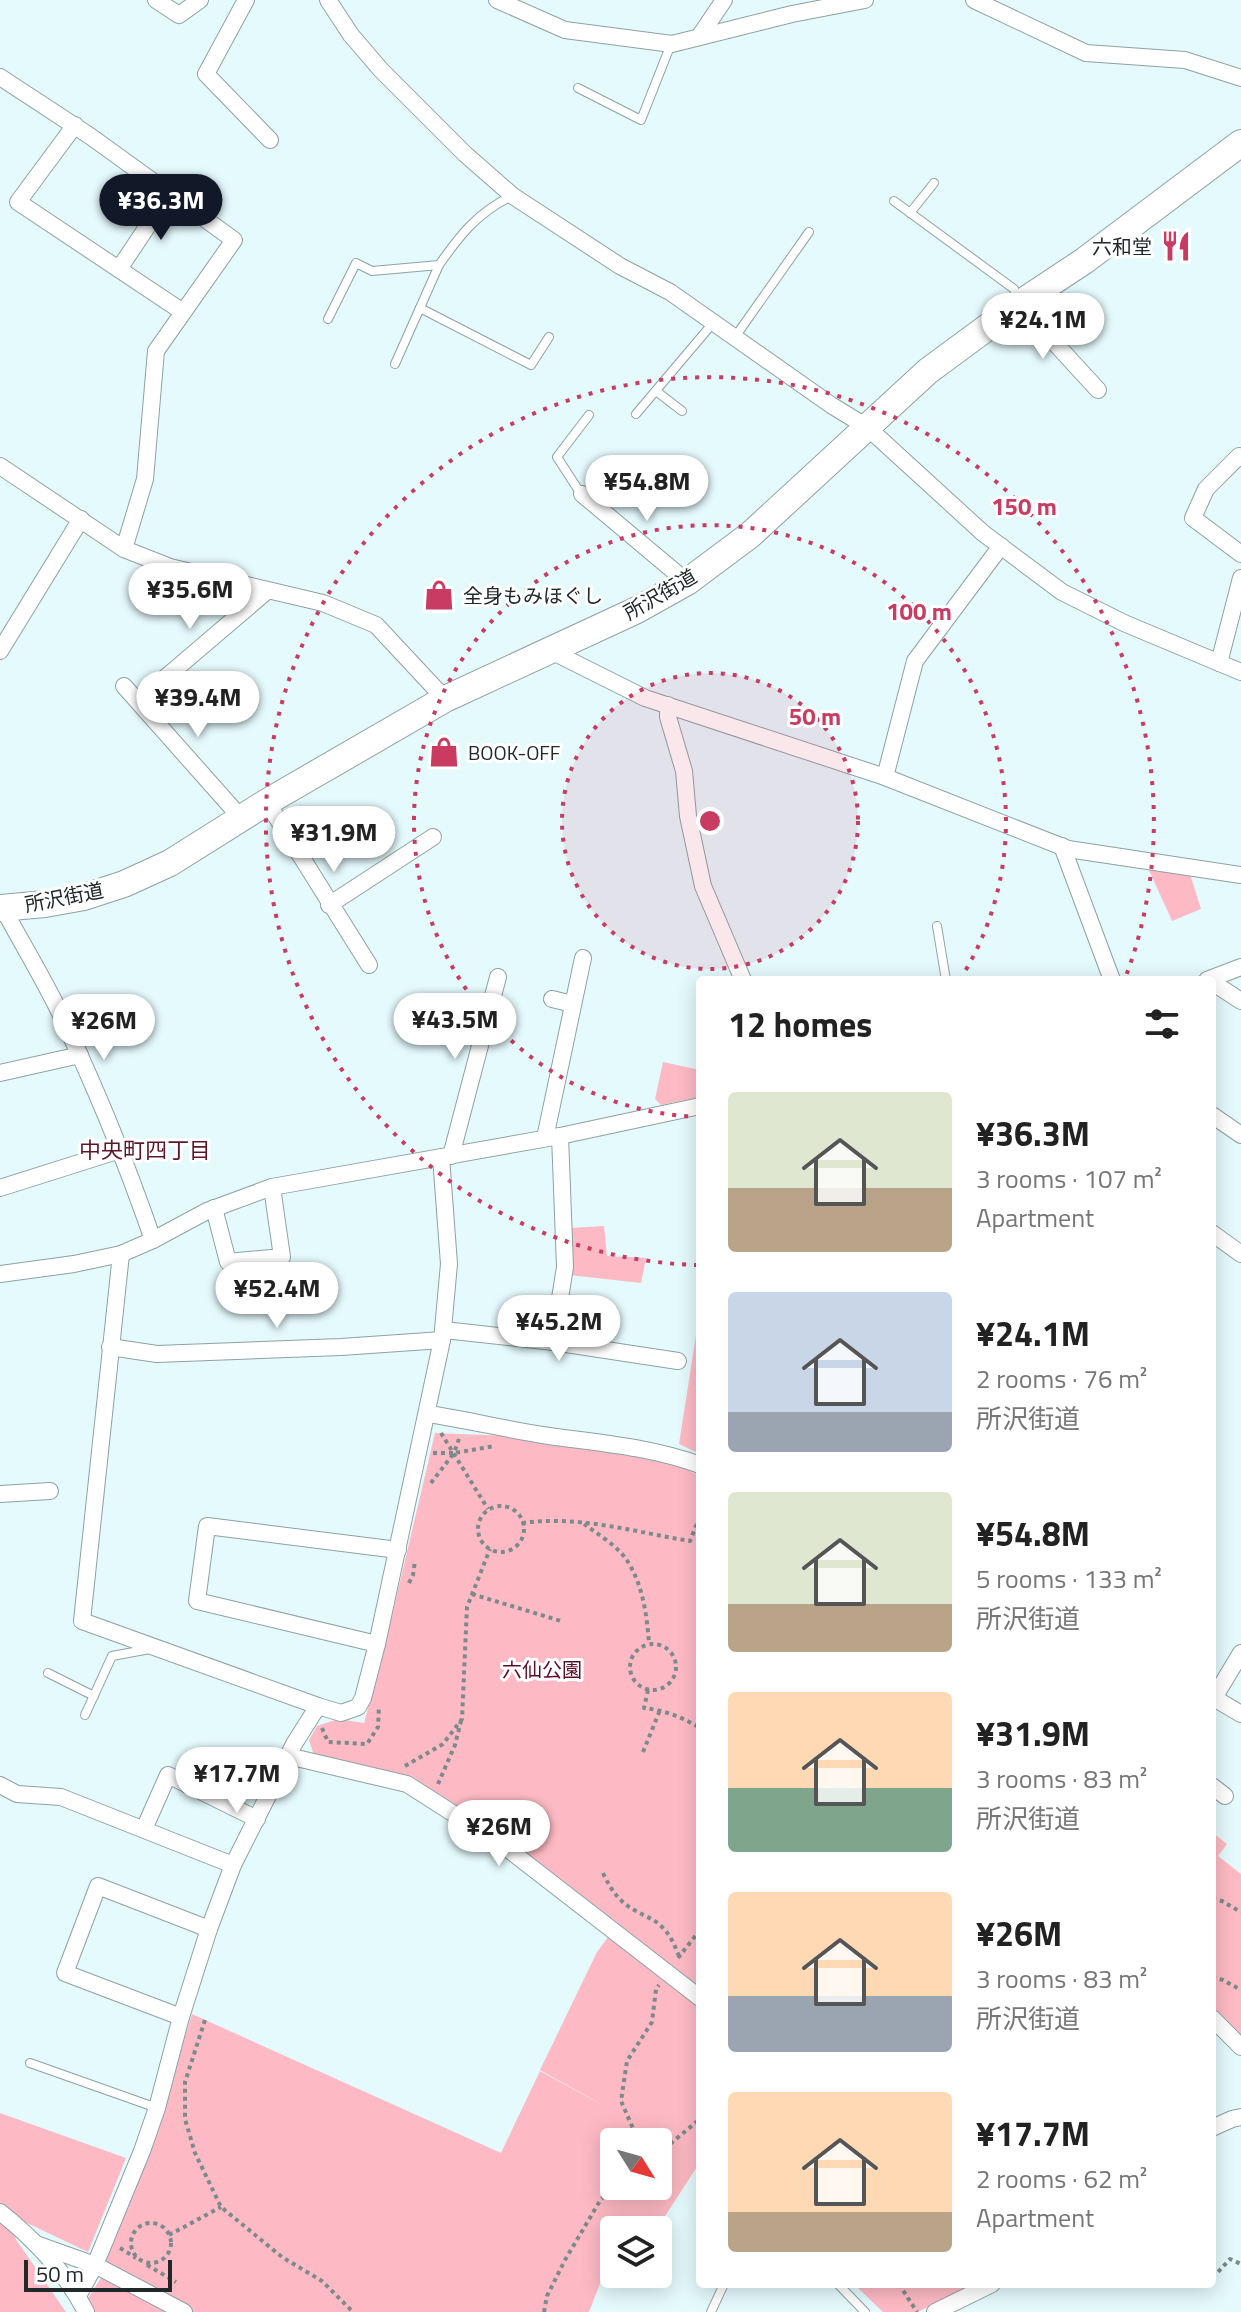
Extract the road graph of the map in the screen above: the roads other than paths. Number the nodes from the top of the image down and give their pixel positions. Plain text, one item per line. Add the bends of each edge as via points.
1 (156, 0) edge
2 (200, 0) edge
3 (328, 0) edge
4 (497, 0) edge
5 (724, 0) edge
6 (865, 0) edge
7 (974, 0) edge
8 (239, 3) edge
9 (699, 37) junction
10 (672, 44) junction
11 (0, 77) edge
12 (1241, 78) edge
13 (578, 88) dead end
14 (75, 125) junction
15 (270, 140) dead end
16 (1237, 153) edge
17 (934, 183) dead end
18 (169, 194) junction
19 (513, 196) junction
20 (894, 201) dead end
21 (910, 213) junction
22 (809, 232) dead end
23 (439, 265) junction
24 (119, 269) junction
25 (1019, 304) junction
26 (420, 308) junction
27 (183, 312) junction
28 (328, 319) dead end
29 (714, 323) junction
30 (549, 337) dead end
31 (735, 337) junction
32 (395, 364) dead end
33 (1098, 390) dead end
34 (656, 391) junction
35 (682, 411) dead end
36 (636, 414) dead end
37 (589, 415) dead end
38 (867, 427) junction
39 (1241, 458) edge
40 (0, 466) edge
41 (582, 494) joint
42 (81, 519) junction
43 (1001, 546) junction
44 (124, 549) junction
45 (1241, 554) edge
46 (1241, 578) edge
47 (687, 582) junction
48 (267, 591) junction
49 (549, 650) junction
50 (0, 651) edge
51 (1219, 663) junction
52 (1241, 672) edge
53 (124, 686) dead end
54 (445, 699) junction
55 (138, 701) junction
56 (668, 705) junction
57 (885, 777) junction
58 (267, 802) junction
59 (242, 819) junction
60 (433, 837) dead end
61 (1062, 846) junction
62 (1241, 875) edge
63 (329, 905) junction
64 (1, 908) edge
65 (937, 926) dead end
66 (583, 958) dead end
67 (369, 965) dead end
68 (1241, 967) edge
69 (741, 976) edge
70 (945, 976) edge
71 (1111, 976) edge
72 (498, 977) dead end
73 (1216, 977) edge
74 (1216, 985) edge
75 (552, 999) dead end
76 (1241, 1001) edge
77 (454, 1003) dead end
78 (573, 1004) junction
79 (488, 1012) junction
80 (80, 1055) junction
81 (0, 1073) edge
82 (696, 1107) edge
83 (1216, 1118) edge
84 (1241, 1135) edge
85 (552, 1137) junction
86 (120, 1150) junction
87 (446, 1156) junction
88 (272, 1187) junction
89 (0, 1188) edge
90 (214, 1208) junction
91 (1216, 1236) edge
92 (153, 1240) junction
93 (121, 1254) junction
94 (1241, 1254) edge
95 (1, 1271) edge
96 (443, 1335) junction
97 (553, 1342) junction
98 (110, 1347) junction
99 (678, 1361) dead end
100 (428, 1414) junction
101 (696, 1464) edge
102 (50, 1491) dead end
103 (0, 1494) edge
104 (398, 1550) junction
105 (377, 1644) junction
106 (153, 1648) junction
107 (1241, 1653) edge
108 (48, 1673) dead end
109 (1216, 1695) edge
110 (94, 1696) junction
111 (1216, 1702) edge
112 (318, 1706) junction
113 (1241, 1714) edge
114 (85, 1715) dead end
115 (288, 1756) junction
116 (0, 1785) edge
117 (257, 1819) junction
118 (144, 1829) junction
119 (233, 1865) junction
120 (209, 1929) junction
121 (696, 1995) edge
122 (181, 2017) junction
123 (1216, 2022) edge
124 (1241, 2047) edge
125 (30, 2063) dead end
126 (157, 2108) junction
127 (1241, 2117) edge
128 (1216, 2126) edge
129 (0, 2212) edge
130 (36, 2244) junction
131 (95, 2265) junction
132 (722, 2288) edge
133 (842, 2288) edge
134 (984, 2288) edge
135 (78, 2296) junction
136 (86, 2312) edge
137 (184, 2312) edge
138 (711, 2312) edge
139 (865, 2312) edge
140 (935, 2312) edge

1 - 2 street via 179,15
3 - 19 street via 381,70
4 - 10 street via 565,30
5 - 9 street
6 - 9 street
7 - 12 street via 1086,53 1185,60
8 - 15 street via 206,74
9 - 10 street
10 - 13 lane via 641,120
11 - 14 street
14 - 18 street
14 - 24 street via 18,202
16 - 25 main road, 所沢街道
17 - 21 lane
18 - 24 street
18 - 27 street via 234,240
19 - 23 lane via 493,205 461,234
19 - 29 street
20 - 21 lane
21 - 25 lane via 1014,289
22 - 31 lane
23 - 26 lane
23 - 28 lane via 372,271 356,263
24 - 27 street
25 - 33 street
25 - 38 main road, 所沢街道 via 928,371
26 - 30 lane via 531,365
26 - 32 lane
27 - 44 street via 156,351 145,479
29 - 31 street
29 - 34 lane
31 - 38 street
34 - 35 lane
34 - 36 lane
37 - 41 lane via 557,457
38 - 43 street
38 - 47 main road, 所沢街道 via 750,535
39 - 45 street via 1206,489 1193,518
40 - 42 street
41 - 47 street
42 - 44 street
42 - 50 street
43 - 51 street via 1062,592
43 - 57 street via 915,661
44 - 48 street via 170,567
46 - 51 street
47 - 49 main road, 所沢街道
48 - 54 street via 323,603 376,625
48 - 55 street
49 - 54 main road, 所沢街道
49 - 56 street
51 - 52 street
53 - 55 street
54 - 58 main road, 所沢街道
55 - 59 street
56 - 57 street
56 - 69 street via 703,886
57 - 61 street
58 - 59 main road, 所沢街道
58 - 63 street
59 - 64 main road, 所沢街道 via 124,884 84,897
60 - 63 street
61 - 62 street
61 - 71 street
63 - 67 street
64 - 80 street
65 - 70 lane
66 - 78 street
68 - 73 street
72 - 79 street
74 - 76 street
75 - 78 street
77 - 79 street
78 - 85 street
79 - 87 street
80 - 81 street
80 - 86 street
82 - 85 street
83 - 84 street
85 - 87 street
85 - 97 street via 565,1267
86 - 89 street
86 - 92 street
87 - 88 street
87 - 96 street via 449,1264
88 - 90 street
88 - 90 street via 282,1257 228,1262
90 - 92 street
91 - 94 street
92 - 93 street
93 - 95 street
93 - 98 street
96 - 97 street
96 - 98 street via 341,1347 157,1354
96 - 100 street
97 - 99 street
98 - 106 street via 82,1621
100 - 101 street via 619,1444
100 - 104 street
102 - 103 street
104 - 105 street
104 - 105 street via 207,1526 197,1601
105 - 112 street via 358,1707 341,1713
106 - 110 lane via 112,1656
106 - 112 street
107 - 109 street
108 - 110 lane
110 - 114 lane
111 - 113 street
112 - 115 street
115 - 117 street
115 - 121 street via 407,1784 504,1846
116 - 118 street via 17,1794 61,1797
117 - 118 street via 168,1775
117 - 119 street
118 - 119 street
119 - 120 street
120 - 122 street
120 - 122 street via 98,1886 65,1973
122 - 126 street
123 - 124 street
125 - 126 lane
126 - 131 street
127 - 128 street
129 - 130 street
130 - 131 street
130 - 135 street
131 - 135 street
131 - 137 street
132 - 138 lane
133 - 139 lane
134 - 140 street
135 - 136 street

